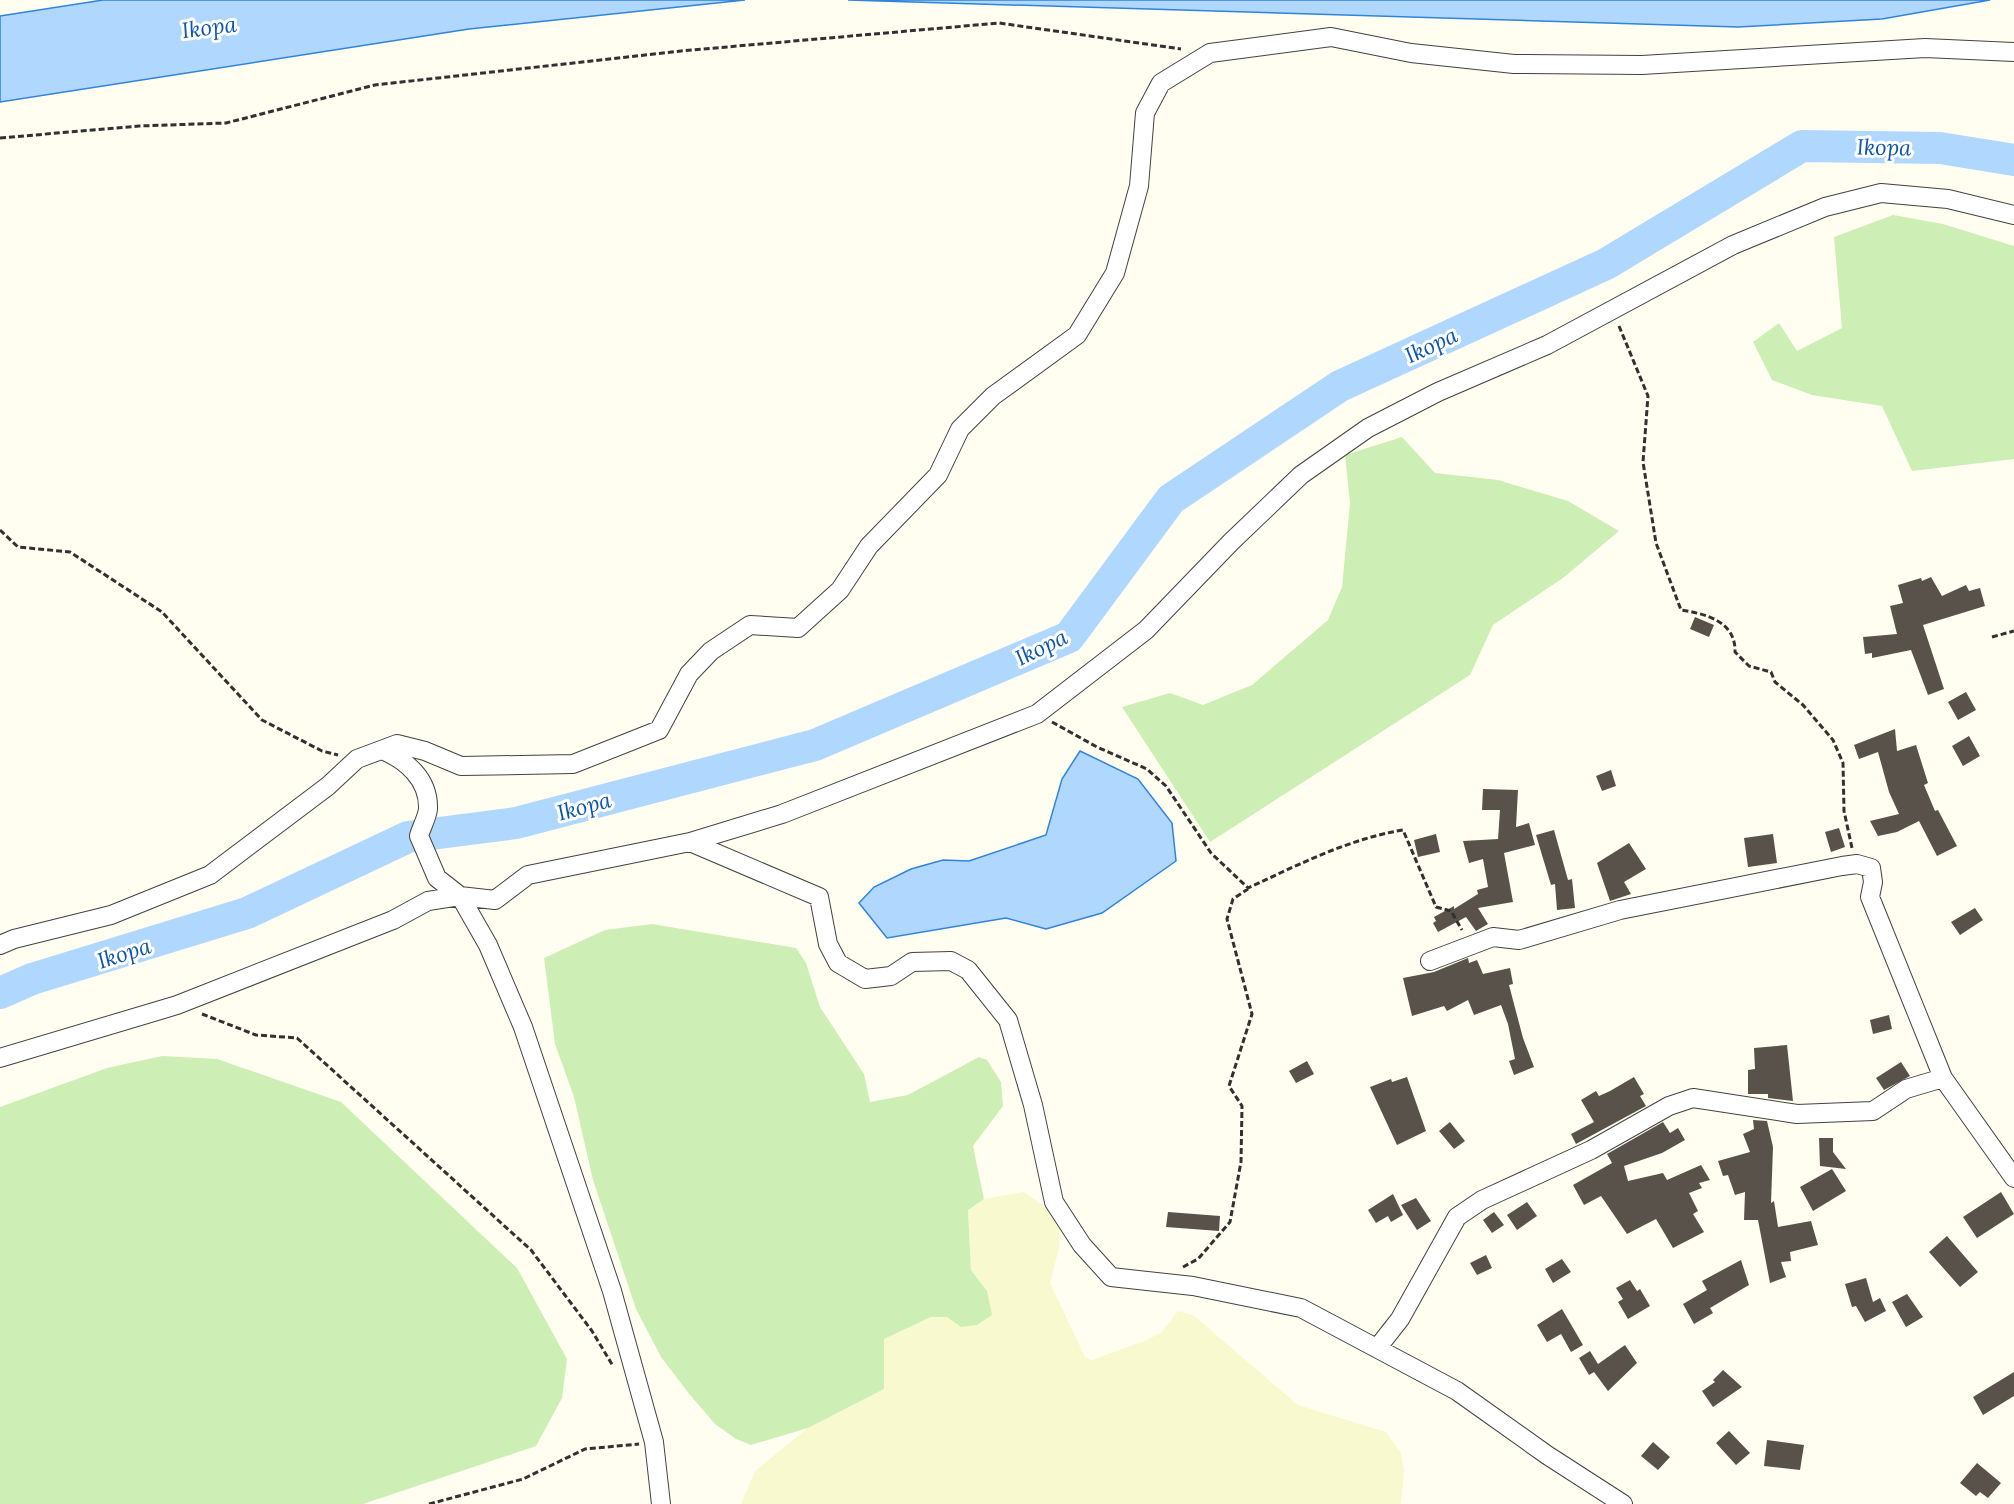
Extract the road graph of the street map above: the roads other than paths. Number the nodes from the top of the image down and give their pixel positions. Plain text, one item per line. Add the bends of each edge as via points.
1 (2014, 52) edge
2 (2014, 215) edge
3 (382, 750) junction
4 (442, 758) junction
5 (422, 781) junction
6 (690, 842) junction
7 (460, 896) junction
8 (0, 945) edge
9 (1430, 961) dead end
10 (0, 1058) edge
11 (1943, 1078) junction
12 (2014, 1178) edge
13 (1378, 1347) junction
14 (661, 1504) edge
15 (1623, 1504) edge

1 - 4 street via 1925,48 1642,65 1514,64 1412,53 1331,37 1210,53 1161,84 1145,113 1139,186 1115,273 1077,335 993,396 960,429 938,475 869,546 840,590 798,628 750,625 711,651 689,674 659,730 573,764 461,766
2 - 6 street via 1948,199 1881,193 1825,207 1733,245 1547,345 1438,392 1368,428 1301,475 1146,630 1037,714 782,814
3 - 4 street via 396,744
3 - 5 street via 402,758
3 - 8 street via 357,759 328,786 210,875 111,915
4 - 5 street via 421,770
5 - 7 street via 428,809 419,836 437,878
6 - 7 street via 528,875 495,900
6 - 13 street via 819,897 828,944 838,963 865,979 891,976 912,962 951,961 968,970 1008,1020 1054,1202 1082,1245 1111,1277 1192,1286 1301,1308
7 - 10 street via 428,901 393,920 177,1005
7 - 14 street via 488,945 523,1027 612,1291 654,1443
9 - 11 street via 1493,937 1519,940 1620,910 1857,864 1871,868 1870,897
11 - 12 street
11 - 13 street via 1906,1089 1873,1111 1797,1114 1693,1098 1669,1106 1591,1150 1482,1200 1457,1217 1400,1318
13 - 15 street via 1457,1391

